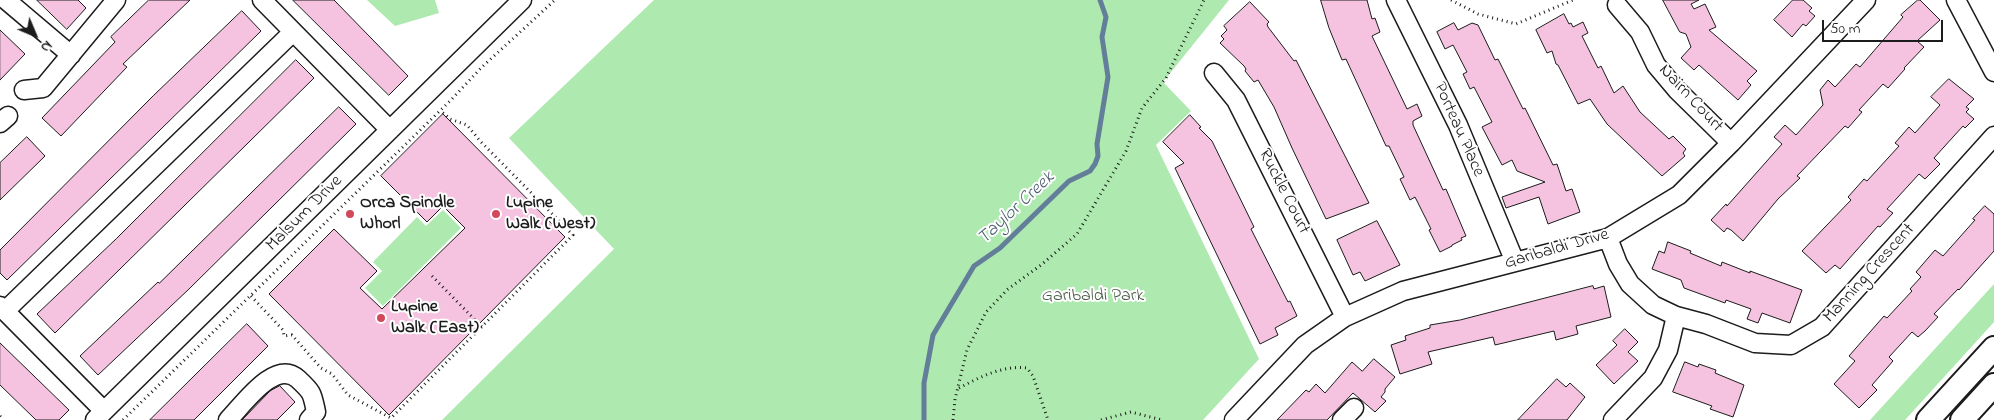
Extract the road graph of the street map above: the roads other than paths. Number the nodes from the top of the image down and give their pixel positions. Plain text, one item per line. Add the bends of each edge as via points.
1 (6, 0) edge
2 (116, 0) edge
3 (262, 0) edge
4 (1396, 0) edge
5 (1956, 0) edge
6 (1863, 1) edge
7 (514, 2) edge
8 (1617, 4) dead end
9 (292, 32) junction
10 (71, 55) junction
11 (1994, 72) edge
12 (1214, 73) dead end
13 (24, 90) dead end
14 (390, 130) junction
15 (1994, 136) edge
16 (1731, 143) junction
17 (1608, 238) junction
18 (1515, 262) junction
19 (3, 308) edge
20 (1676, 316) junction
21 (1345, 317) junction
22 (1994, 348) edge
23 (1994, 385) edge
24 (100, 416) edge
25 (228, 420) edge
26 (308, 420) edge
27 (1234, 420) edge
28 (1613, 420) edge
29 (1928, 420) edge
30 (1962, 420) edge

1 - 10 street
2 - 10 street
3 - 9 street
4 - 18 street, Porteau Place via 1458,125
5 - 11 street
6 - 16 street, Garibaldi Drive
7 - 14 street, Malsum Drive
8 - 16 street, Nairn Court via 1640,32 1656,64 1677,90
9 - 14 street
9 - 19 street
10 - 13 street via 43,88
12 - 21 street, Ruckle Court via 1236,100
14 - 24 street, Malsum Drive
15 - 20 street, Manning Crescent via 1822,327 1791,345 1755,343
16 - 17 street, Garibaldi Drive via 1680,195
17 - 18 street, Garibaldi Drive
17 - 20 street, Manning Crescent via 1630,284 1653,305
18 - 21 street, Garibaldi Drive via 1403,291
19 - 24 street
20 - 28 street via 1668,350 1653,378
21 - 27 street, Garibaldi Drive via 1306,345
22 - 29 main road
23 - 30 main road
25 - 26 street via 270,377 284,373 295,376 312,392 316,412

